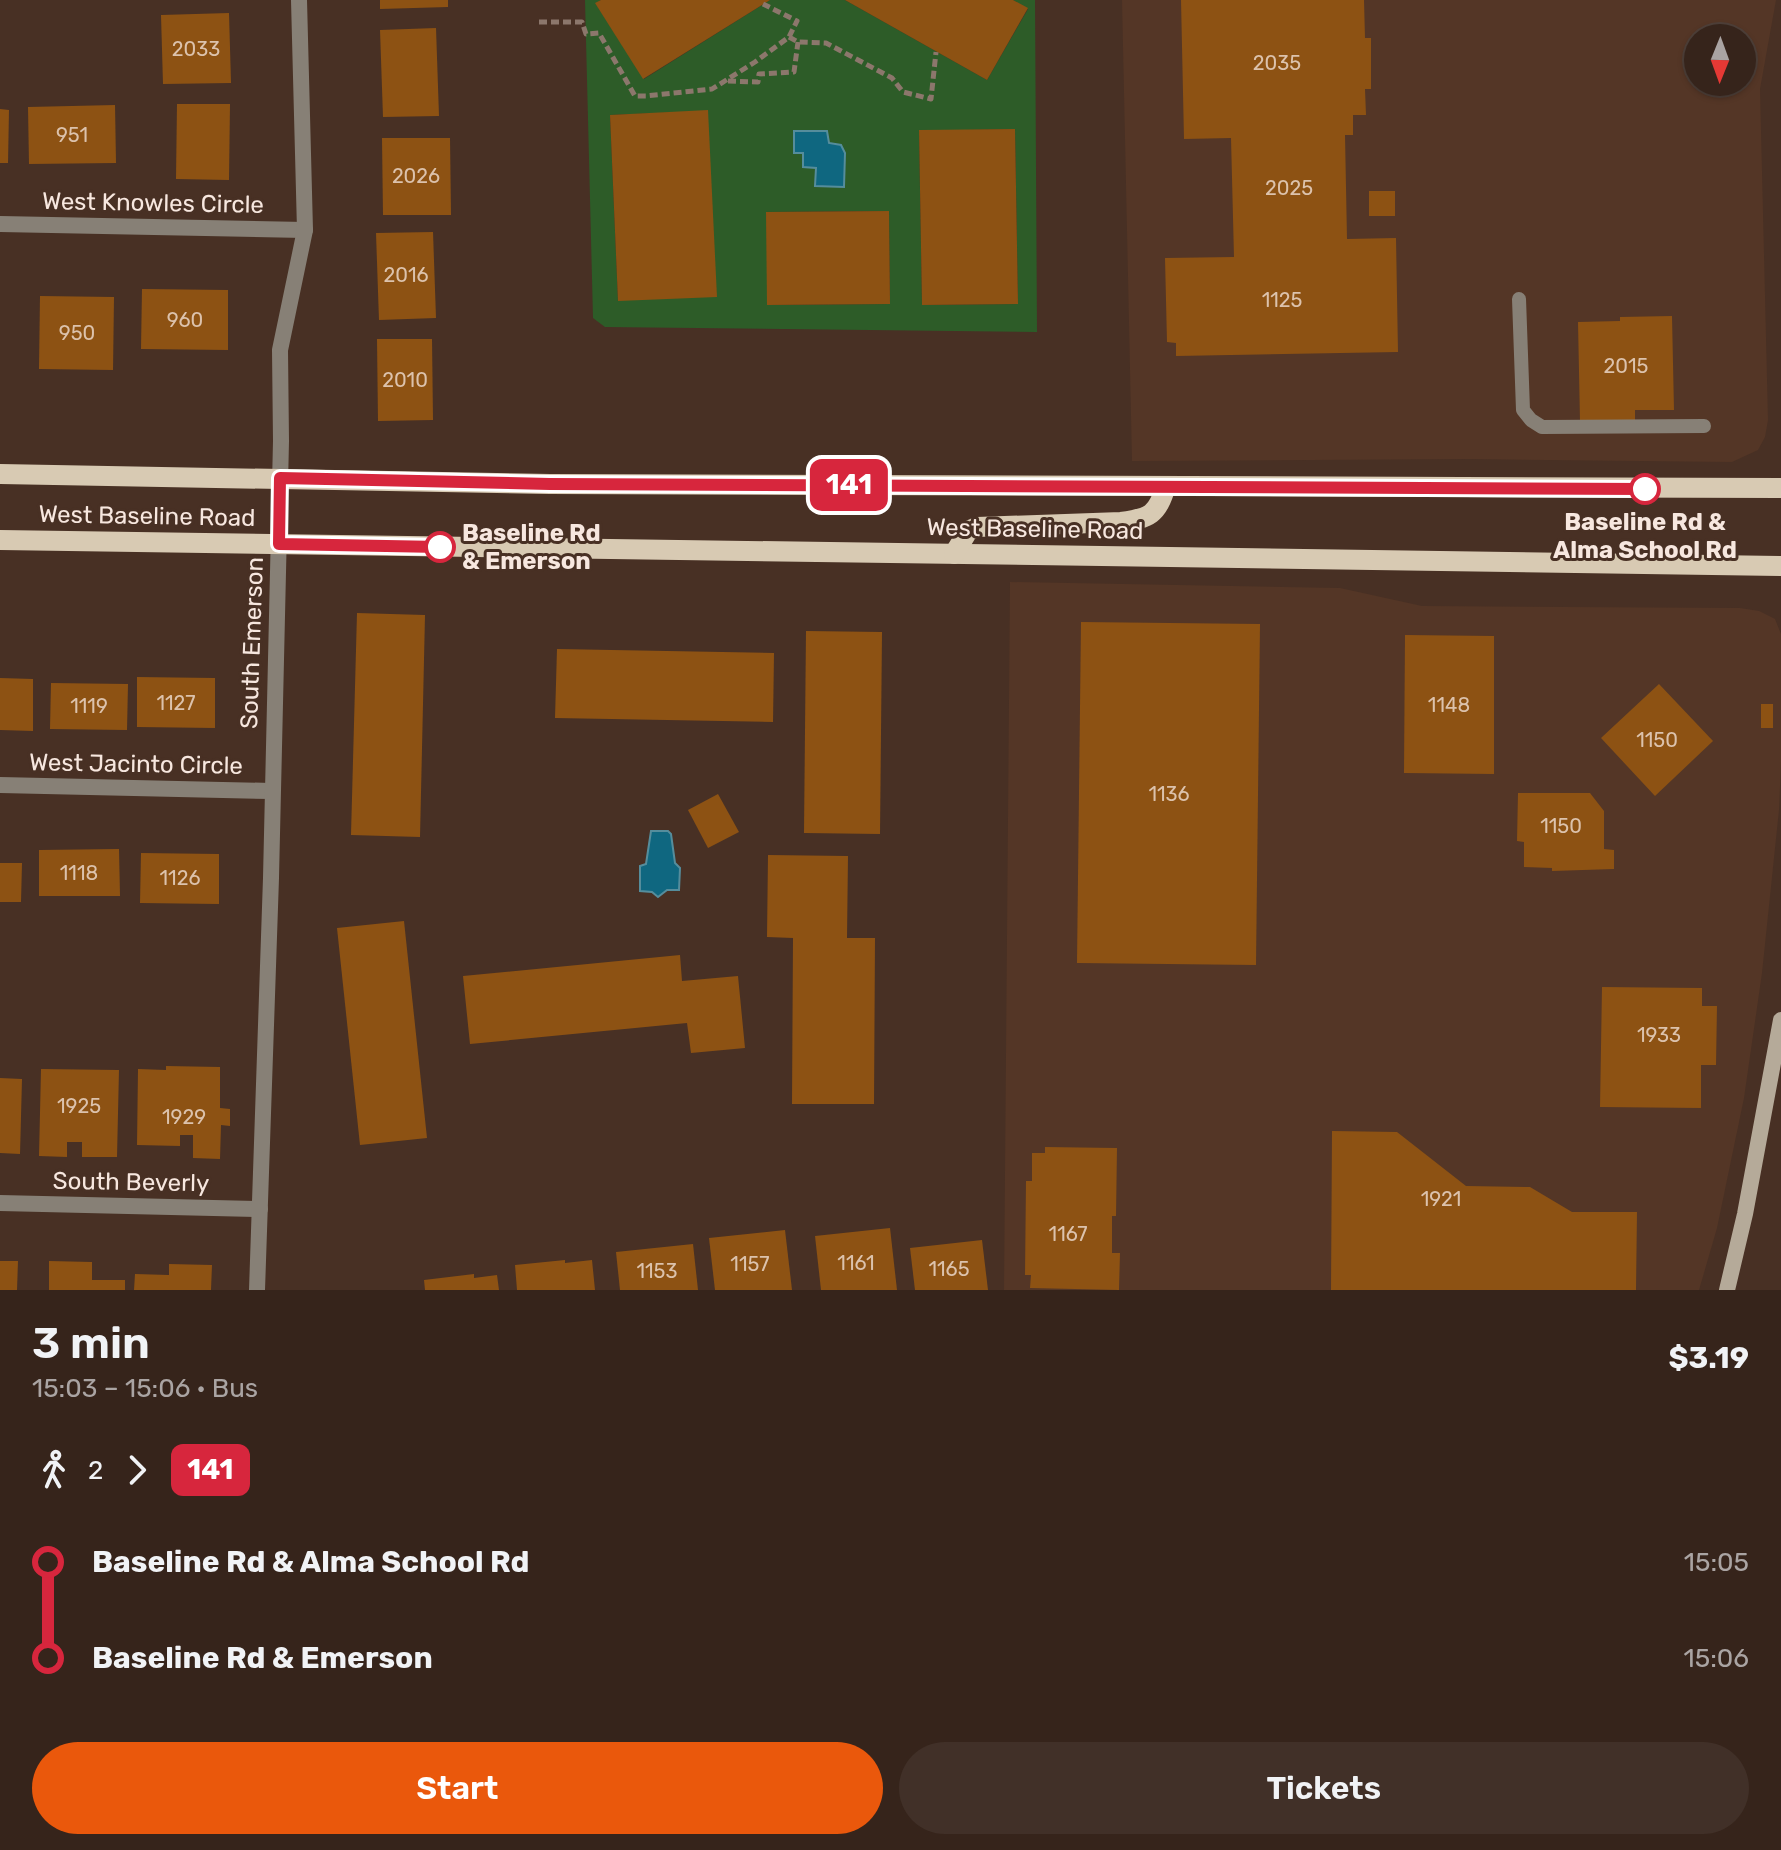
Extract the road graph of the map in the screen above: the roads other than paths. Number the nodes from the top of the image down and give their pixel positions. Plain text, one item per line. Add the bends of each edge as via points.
1 (299, 0) edge
2 (0, 224) edge
3 (305, 230) junction
4 (1519, 299) dead end
5 (1704, 426) dead end
6 (0, 474) edge
7 (280, 478) junction
8 (1166, 486) junction
9 (1781, 488) edge
10 (0, 540) edge
11 (279, 544) junction
12 (954, 554) junction
13 (1781, 566) edge
14 (0, 785) edge
15 (271, 791) junction
16 (1781, 1020) edge
17 (0, 1203) edge
18 (260, 1209) junction
19 (257, 1290) edge
20 (1727, 1290) edge

1 - 3 street, South Emerson
2 - 3 street, West Knowles Circle
3 - 7 street, South Emerson via 280,350
4 - 5 lane via 1523,410 1531,420 1542,427
6 - 7 main road, West Baseline Road
7 - 8 main road, West Baseline Road
7 - 11 street, South Emerson
8 - 9 main road, West Baseline Road
8 - 12 main road via 1159,506 1143,519 977,527 968,531
10 - 11 main road, West Baseline Road
11 - 12 main road, West Baseline Road
11 - 15 street, South Emerson
12 - 13 main road, West Baseline Road
14 - 15 street, West Jacinto Circle
15 - 18 street, South Emerson
16 - 20 main road
17 - 18 street, South Beverly
18 - 19 street, South Emerson

